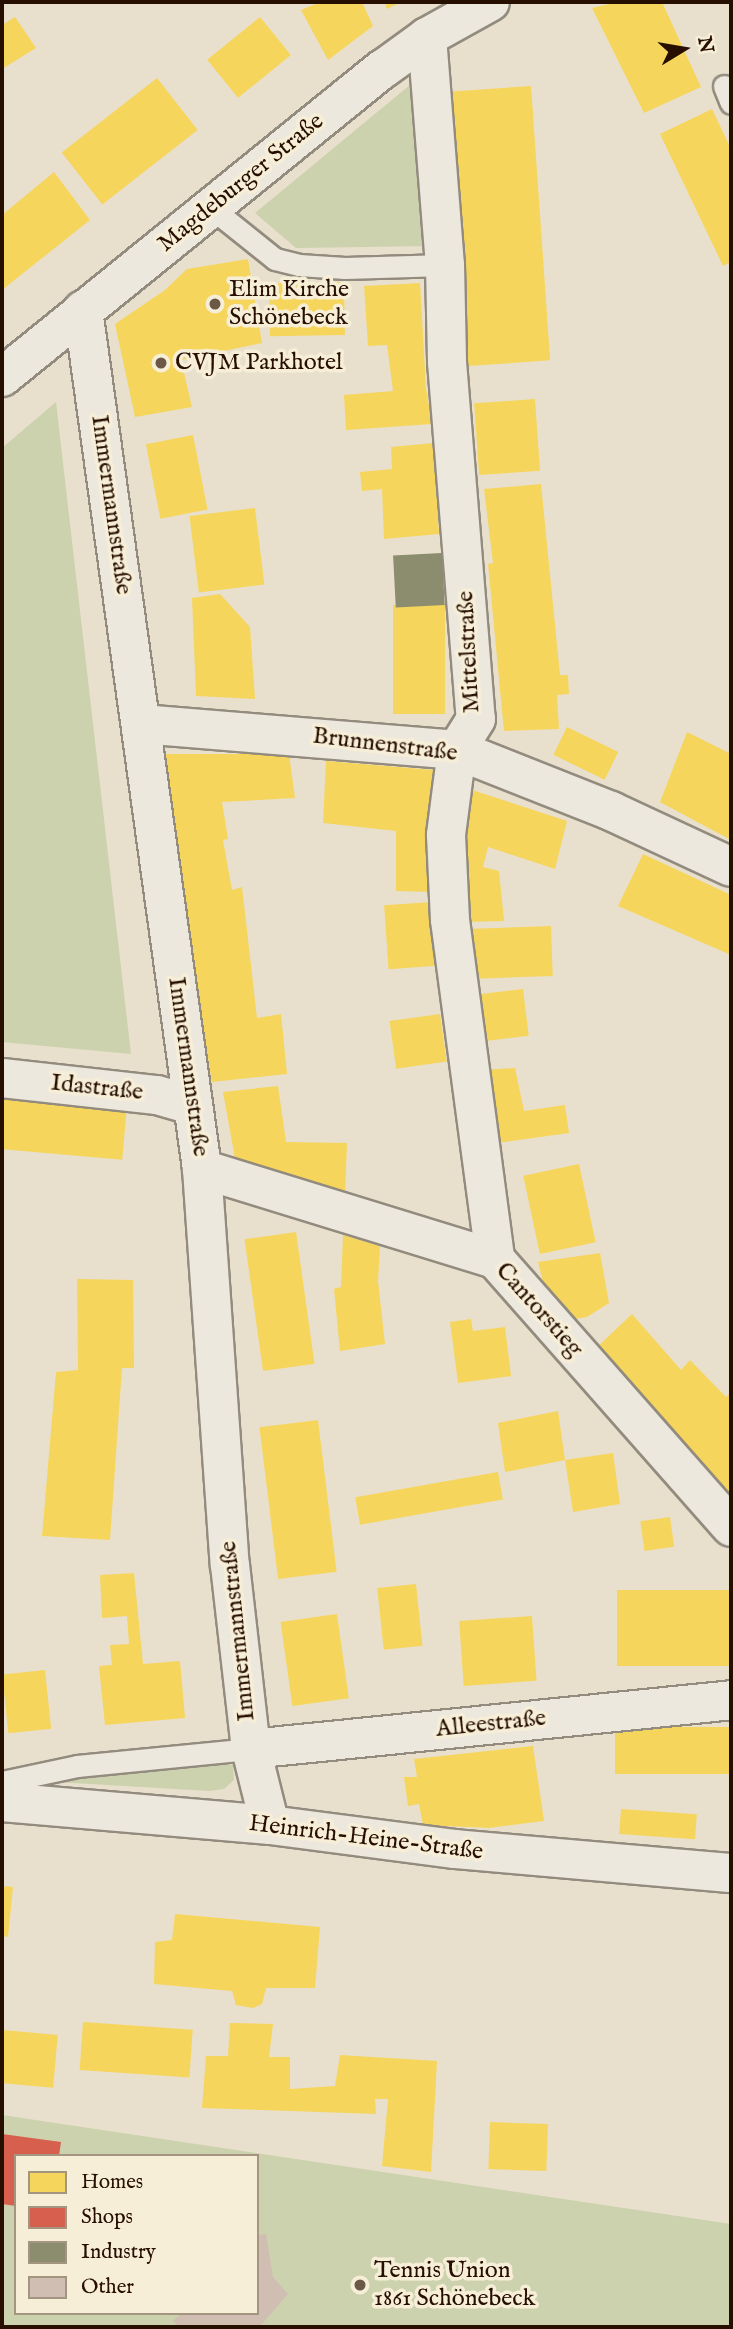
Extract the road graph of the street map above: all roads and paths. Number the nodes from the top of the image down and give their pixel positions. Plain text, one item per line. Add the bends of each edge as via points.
1 (490, 2) edge
2 (427, 37) junction
3 (210, 207) junction
4 (445, 265) junction
5 (83, 310) junction
6 (2, 377) edge
7 (142, 724) junction
8 (457, 750) junction
9 (731, 867) edge
10 (2, 1078) edge
11 (192, 1105) junction
12 (202, 1169) junction
13 (495, 1259) junction
14 (731, 1527) edge
15 (731, 1700) edge
16 (251, 1749) junction
17 (2, 1782) edge
18 (2, 1802) edge
19 (270, 1825) junction
20 (731, 1873) edge

1 - 2 street, Magdeburger Straße
2 - 3 street, Magdeburger Straße
2 - 4 street, Mittelstraße
3 - 4 lane via 275,259 299,265
3 - 5 street, Magdeburger Straße
4 - 8 street, Mittelstraße via 447,362 476,719
5 - 6 street, Magdeburger Straße
5 - 7 street, Immermannstraße
7 - 8 street, Brunnenstraße
7 - 11 street, Immermannstraße
8 - 9 street, Brunnenstraße via 611,811
8 - 13 street, Mittelstraße via 446,835 450,920
10 - 11 street, Idastraße via 157,1095
11 - 12 street, Immermannstraße
12 - 13 street, Cantorstieg
12 - 16 street, Immermannstraße via 230,1565
13 - 14 street, Cantorstieg
15 - 16 street, Alleestraße
16 - 17 lane via 77,1766
16 - 19 street, Immermannstraße
18 - 19 street, Heinrich-Heine-Straße
19 - 20 street, Heinrich-Heine-Straße via 455,1849

